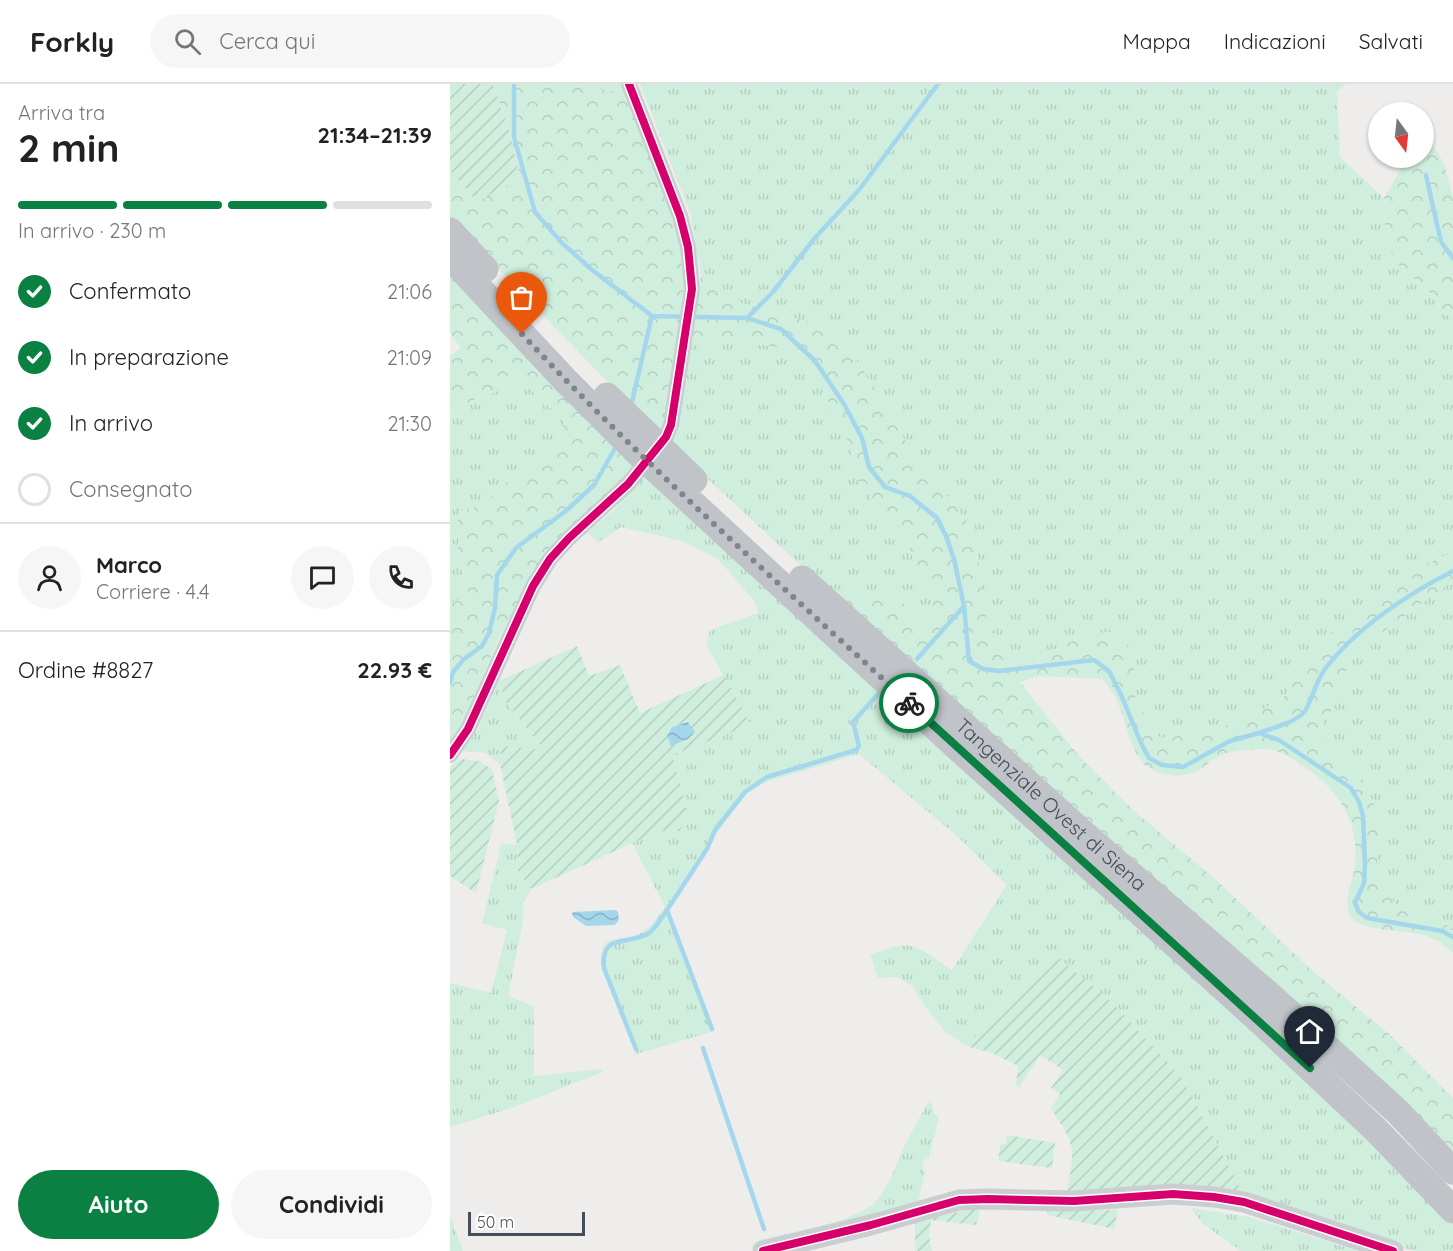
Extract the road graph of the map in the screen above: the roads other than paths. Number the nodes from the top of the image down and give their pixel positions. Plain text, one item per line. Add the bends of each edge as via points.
1 (629, 84) edge
2 (450, 231) edge
3 (450, 257) edge
4 (699, 497) junction
5 (450, 755) edge
6 (1453, 1171) edge
7 (1453, 1210) edge
8 (763, 1251) edge
9 (1393, 1251) edge

1 - 5 street via 680,216 688,247 692,289 674,410 666,437 628,484 550,559 533,586 468,729
2 - 4 highway, Tangenziale Ovest di Siena
3 - 4 highway, Tangenziale Ovest di Siena via 566,381
4 - 6 highway, Tangenziale Ovest di Siena via 1275,1000 1398,1113
4 - 7 highway, Tangenziale Ovest di Siena via 957,747 1377,1131
8 - 9 street via 871,1226 959,1200 1074,1201 1173,1194 1244,1202

